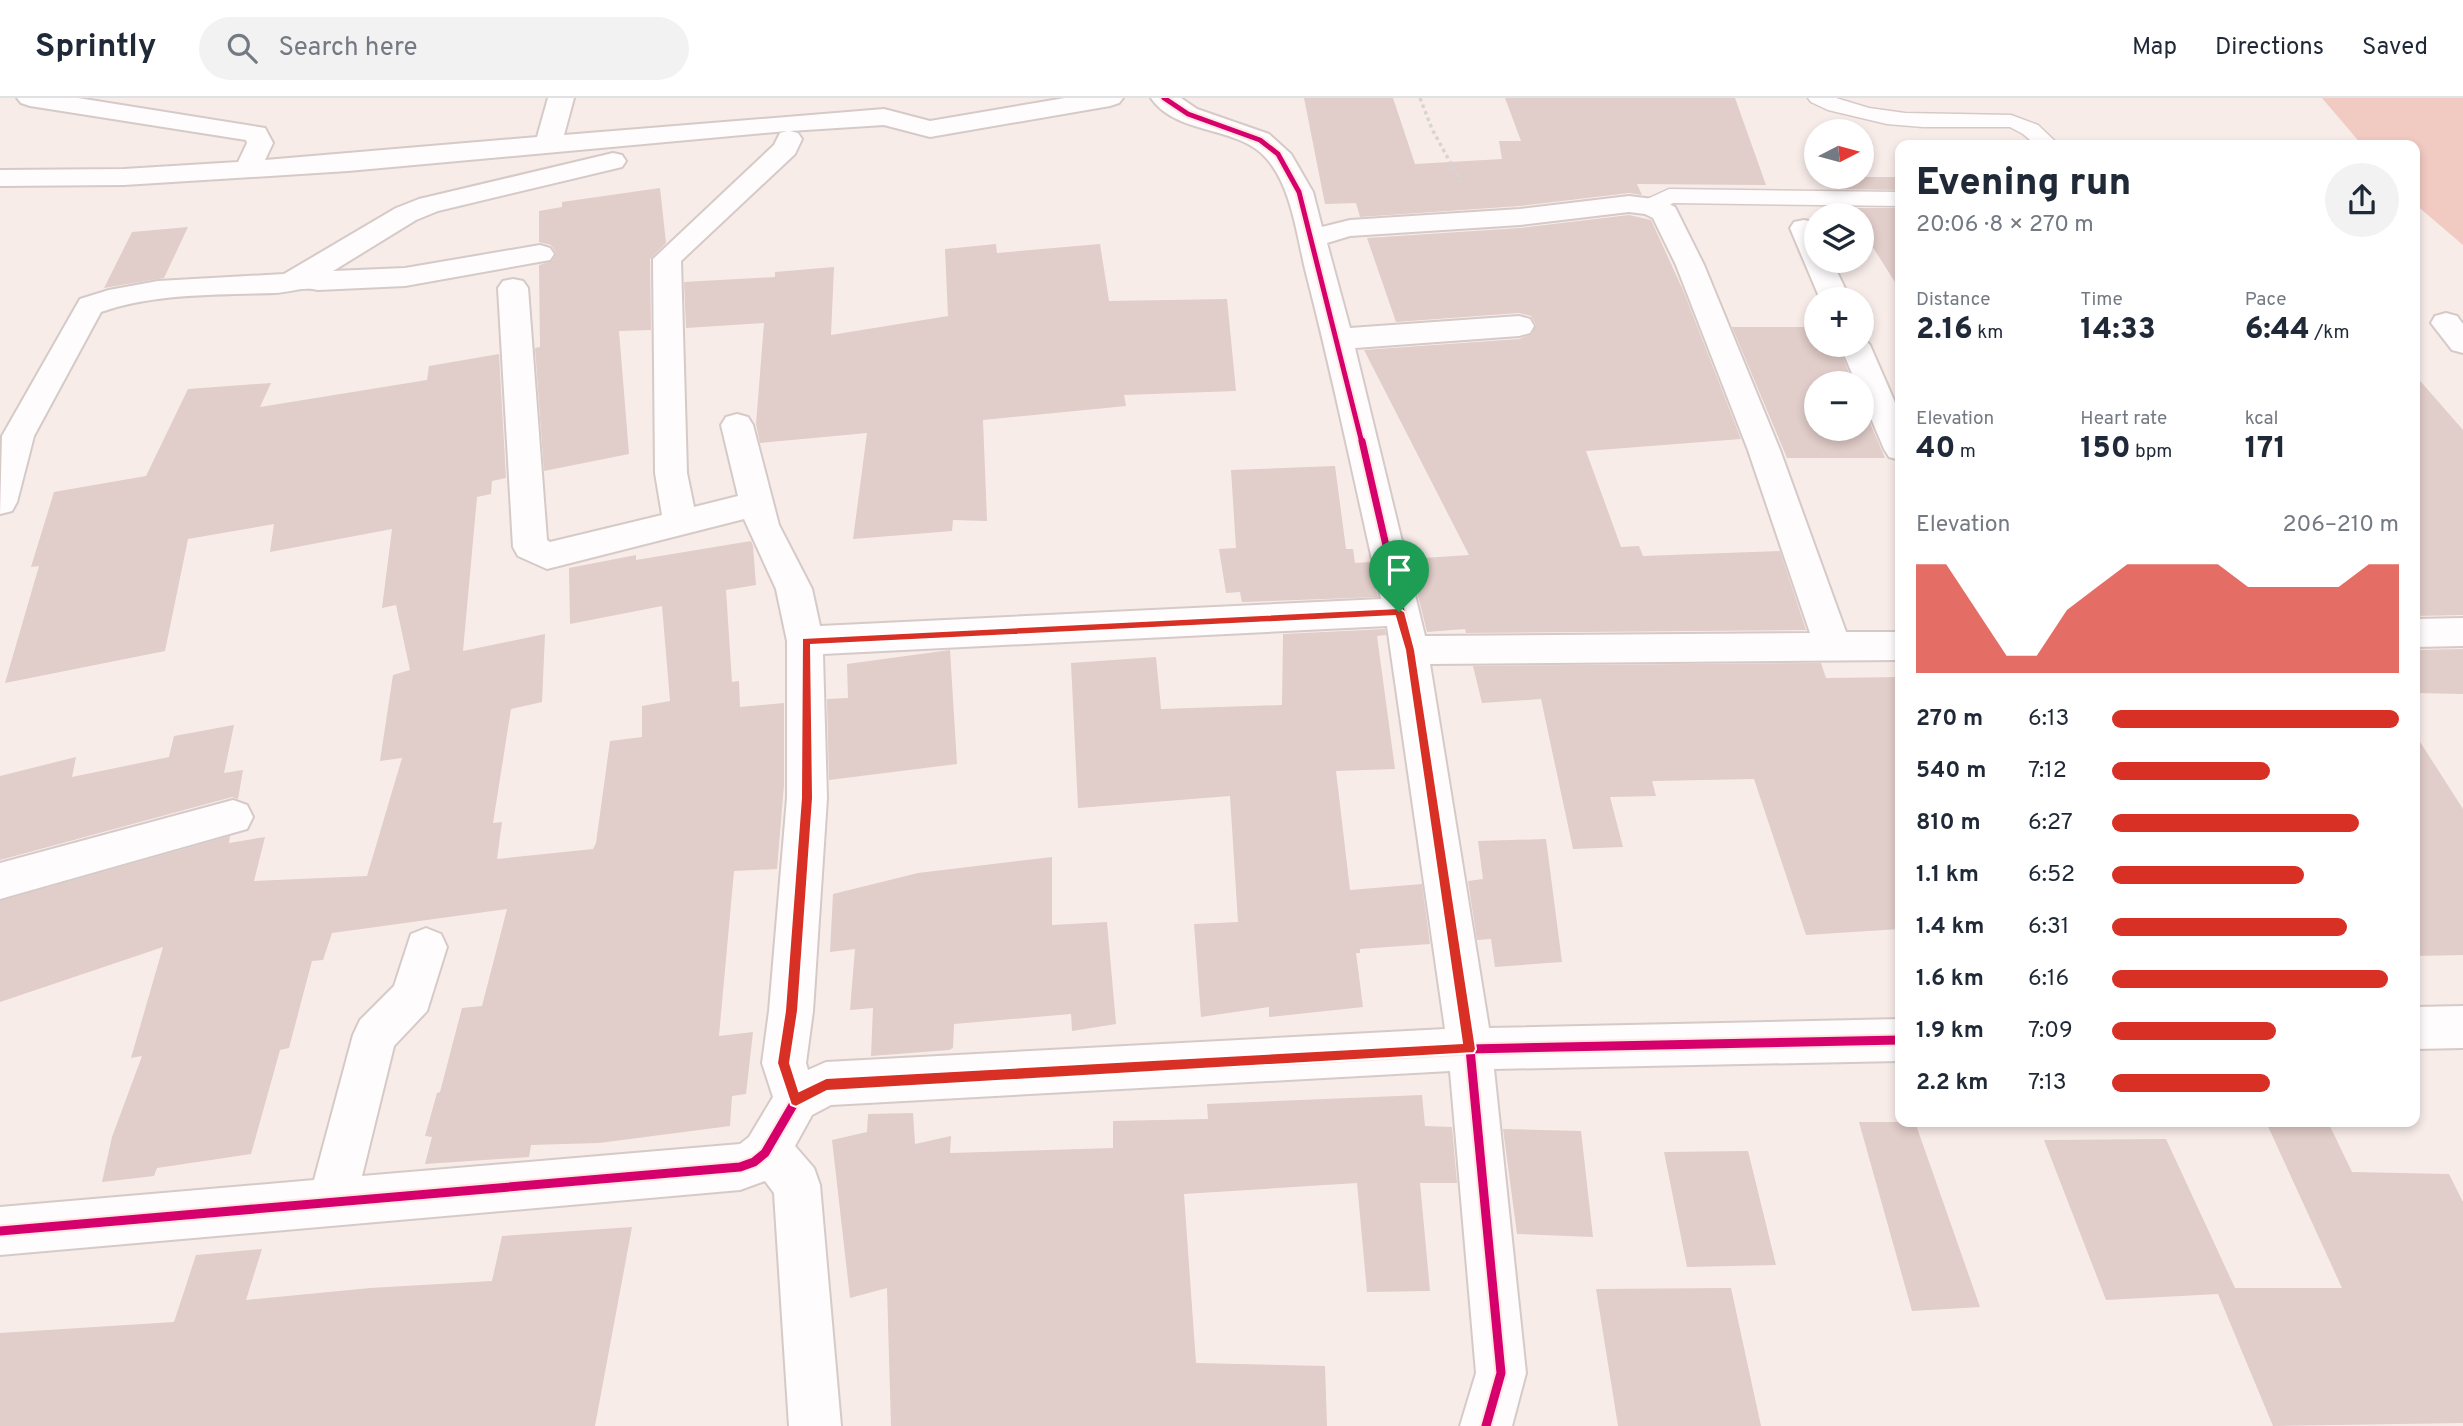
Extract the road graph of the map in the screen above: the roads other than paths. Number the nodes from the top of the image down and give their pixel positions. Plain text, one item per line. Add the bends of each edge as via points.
1 (30, 98) edge
2 (561, 98) edge
3 (1110, 98) edge
4 (1164, 98) edge
5 (1818, 98) edge
6 (1074, 101) edge
7 (930, 129) junction
8 (789, 139) junction
9 (2043, 140) edge
10 (548, 146) junction
11 (248, 168) junction
12 (0, 178) edge
13 (1773, 197) junction
14 (1895, 199) edge
15 (1651, 206) junction
16 (1804, 228) edge
17 (1311, 238) junction
18 (540, 254) dead end
19 (303, 277) junction
20 (513, 288) dead end
21 (1519, 326) dead end
22 (1338, 339) junction
23 (1860, 357) edge
24 (737, 425) dead end
25 (1895, 437) edge
26 (0, 502) edge
27 (755, 504) junction
28 (680, 522) junction
29 (1399, 612) junction
30 (2463, 632) edge
31 (2420, 633) edge
32 (805, 641) junction
33 (1833, 646) junction
34 (1895, 646) edge
35 (1410, 650) junction
36 (233, 817) dead end
37 (0, 881) edge
38 (426, 947) dead end
39 (2463, 1027) edge
40 (2420, 1028) edge
41 (1895, 1040) edge
42 (1470, 1049) junction
43 (796, 1100) junction
44 (765, 1153) junction
45 (332, 1203) junction
46 (0, 1231) edge
47 (815, 1426) edge
48 (1486, 1426) edge

1 - 11 street via 256,134 260,143
2 - 10 street
3 - 6 street
4 - 17 street via 1188,114 1260,140 1278,154 1299,192
5 - 9 lane via 1878,118 2018,122
6 - 7 street
7 - 8 street
7 - 10 street via 884,117
8 - 19 street via 663,151 429,205 406,214
8 - 28 street via 786,148 667,259 671,473
10 - 11 street
11 - 12 street via 124,177
13 - 14 lane
13 - 15 lane via 1669,196
13 - 16 lane via 1788,220
15 - 17 street via 1629,204 1350,228
15 - 33 street via 1665,213 1690,265 1764,450
17 - 22 street
18 - 19 street via 405,277 318,281
19 - 26 street via 287,283 147,293 90,306 18,436
20 - 28 street via 530,547 547,556
21 - 22 street
22 - 29 street
23 - 25 street
24 - 27 street
27 - 28 street
27 - 32 street via 794,589
29 - 32 street
29 - 35 street
30 - 31 street
32 - 43 street via 807,798 784,1063
33 - 34 street
33 - 35 street
35 - 42 street
36 - 37 street
38 - 45 street via 412,996 375,1035
39 - 40 street
41 - 42 street
42 - 43 street via 826,1084
42 - 48 street via 1501,1373
43 - 44 street
44 - 45 street via 740,1167
44 - 47 street via 797,1185
45 - 46 street

